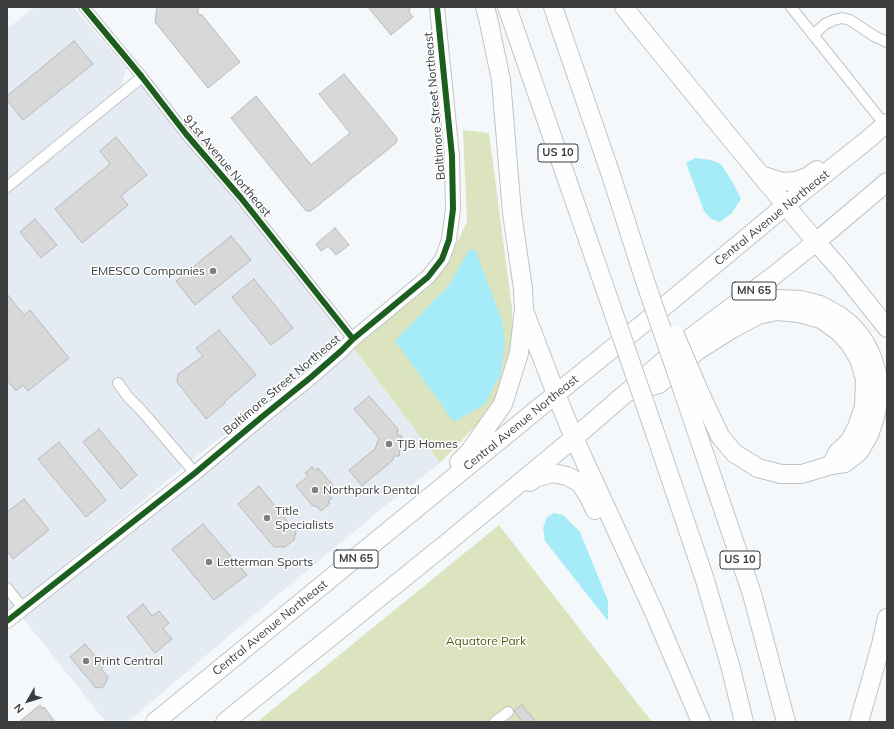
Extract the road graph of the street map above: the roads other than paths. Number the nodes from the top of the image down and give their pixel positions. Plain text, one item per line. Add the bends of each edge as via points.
1 (84, 7) edge
2 (437, 7) edge
3 (485, 7) edge
4 (507, 7) edge
5 (553, 7) edge
6 (624, 7) edge
7 (639, 7) edge
8 (791, 7) edge
9 (813, 35) junction
10 (887, 42) edge
11 (142, 77) junction
12 (886, 125) edge
13 (726, 133) junction
14 (868, 140) junction
15 (761, 175) junction
16 (887, 182) edge
17 (7, 187) edge
18 (786, 205) junction
19 (816, 242) junction
20 (524, 308) junction
21 (887, 328) edge
22 (690, 338) junction
23 (352, 339) junction
24 (118, 383) dead end
25 (629, 391) junction
26 (556, 394) junction
27 (693, 396) junction
28 (574, 438) junction
29 (831, 465) junction
30 (195, 473) junction
31 (491, 507) junction
32 (367, 549) junction
33 (7, 588) edge
34 (23, 608) junction
35 (887, 618) edge
36 (7, 621) edge
37 (508, 712) dead end
38 (155, 722) edge
39 (225, 722) edge
40 (495, 722) edge
41 (691, 722) edge
42 (701, 722) edge
43 (744, 722) edge
44 (786, 722) edge
45 (859, 722) edge

1 - 11 street, 91st Avenue Northeast
2 - 23 street, Baltimore Street Northeast via 452,156 453,209 449,240 442,259 428,277
3 - 20 highway via 500,80
4 - 43 highway, US 10, bridge via 704,577
5 - 27 highway, US 10, bridge via 611,175
6 - 13 highway
7 - 13 highway via 704,86 717,106
8 - 9 street
9 - 10 street via 825,24 842,18
9 - 12 street
11 - 17 street
11 - 23 street, 91st Avenue Northeast
12 - 14 highway, Central Avenue Northeast / MN 65
13 - 15 highway
14 - 15 highway via 857,138 807,177 796,181 782,182
14 - 18 highway, Central Avenue Northeast / MN 65
15 - 18 highway
16 - 19 highway, MN 65
18 - 19 highway
18 - 26 highway, Central Avenue Northeast / MN 65
19 - 21 highway
19 - 22 highway, MN 65
20 - 26 highway
20 - 32 highway via 519,353 503,404 470,451
22 - 25 highway, MN 65
22 - 29 highway via 754,304 779,299 801,300 820,305 851,325 860,335 872,357 879,397 869,435 859,452 845,463
23 - 30 street, Baltimore Street Northeast via 310,378
24 - 30 street
25 - 28 highway, MN 65
25 - 29 highway via 659,384 697,351 758,315 777,311 821,319 838,331 850,344 859,359 865,379 864,406 857,428
26 - 28 highway
26 - 32 highway, Central Avenue Northeast / MN 65
27 - 29 highway via 734,453 758,468 781,474 802,474
27 - 44 highway, US 10 via 752,594
28 - 31 highway, MN 65
28 - 42 highway
30 - 34 street, Baltimore Street Northeast
31 - 39 highway, MN 65
31 - 41 highway via 535,478 552,473 567,476 580,483 590,499
32 - 38 highway, Central Avenue Northeast / MN 65
33 - 34 street
34 - 36 street, Baltimore Street Northeast
35 - 45 highway
37 - 40 street

